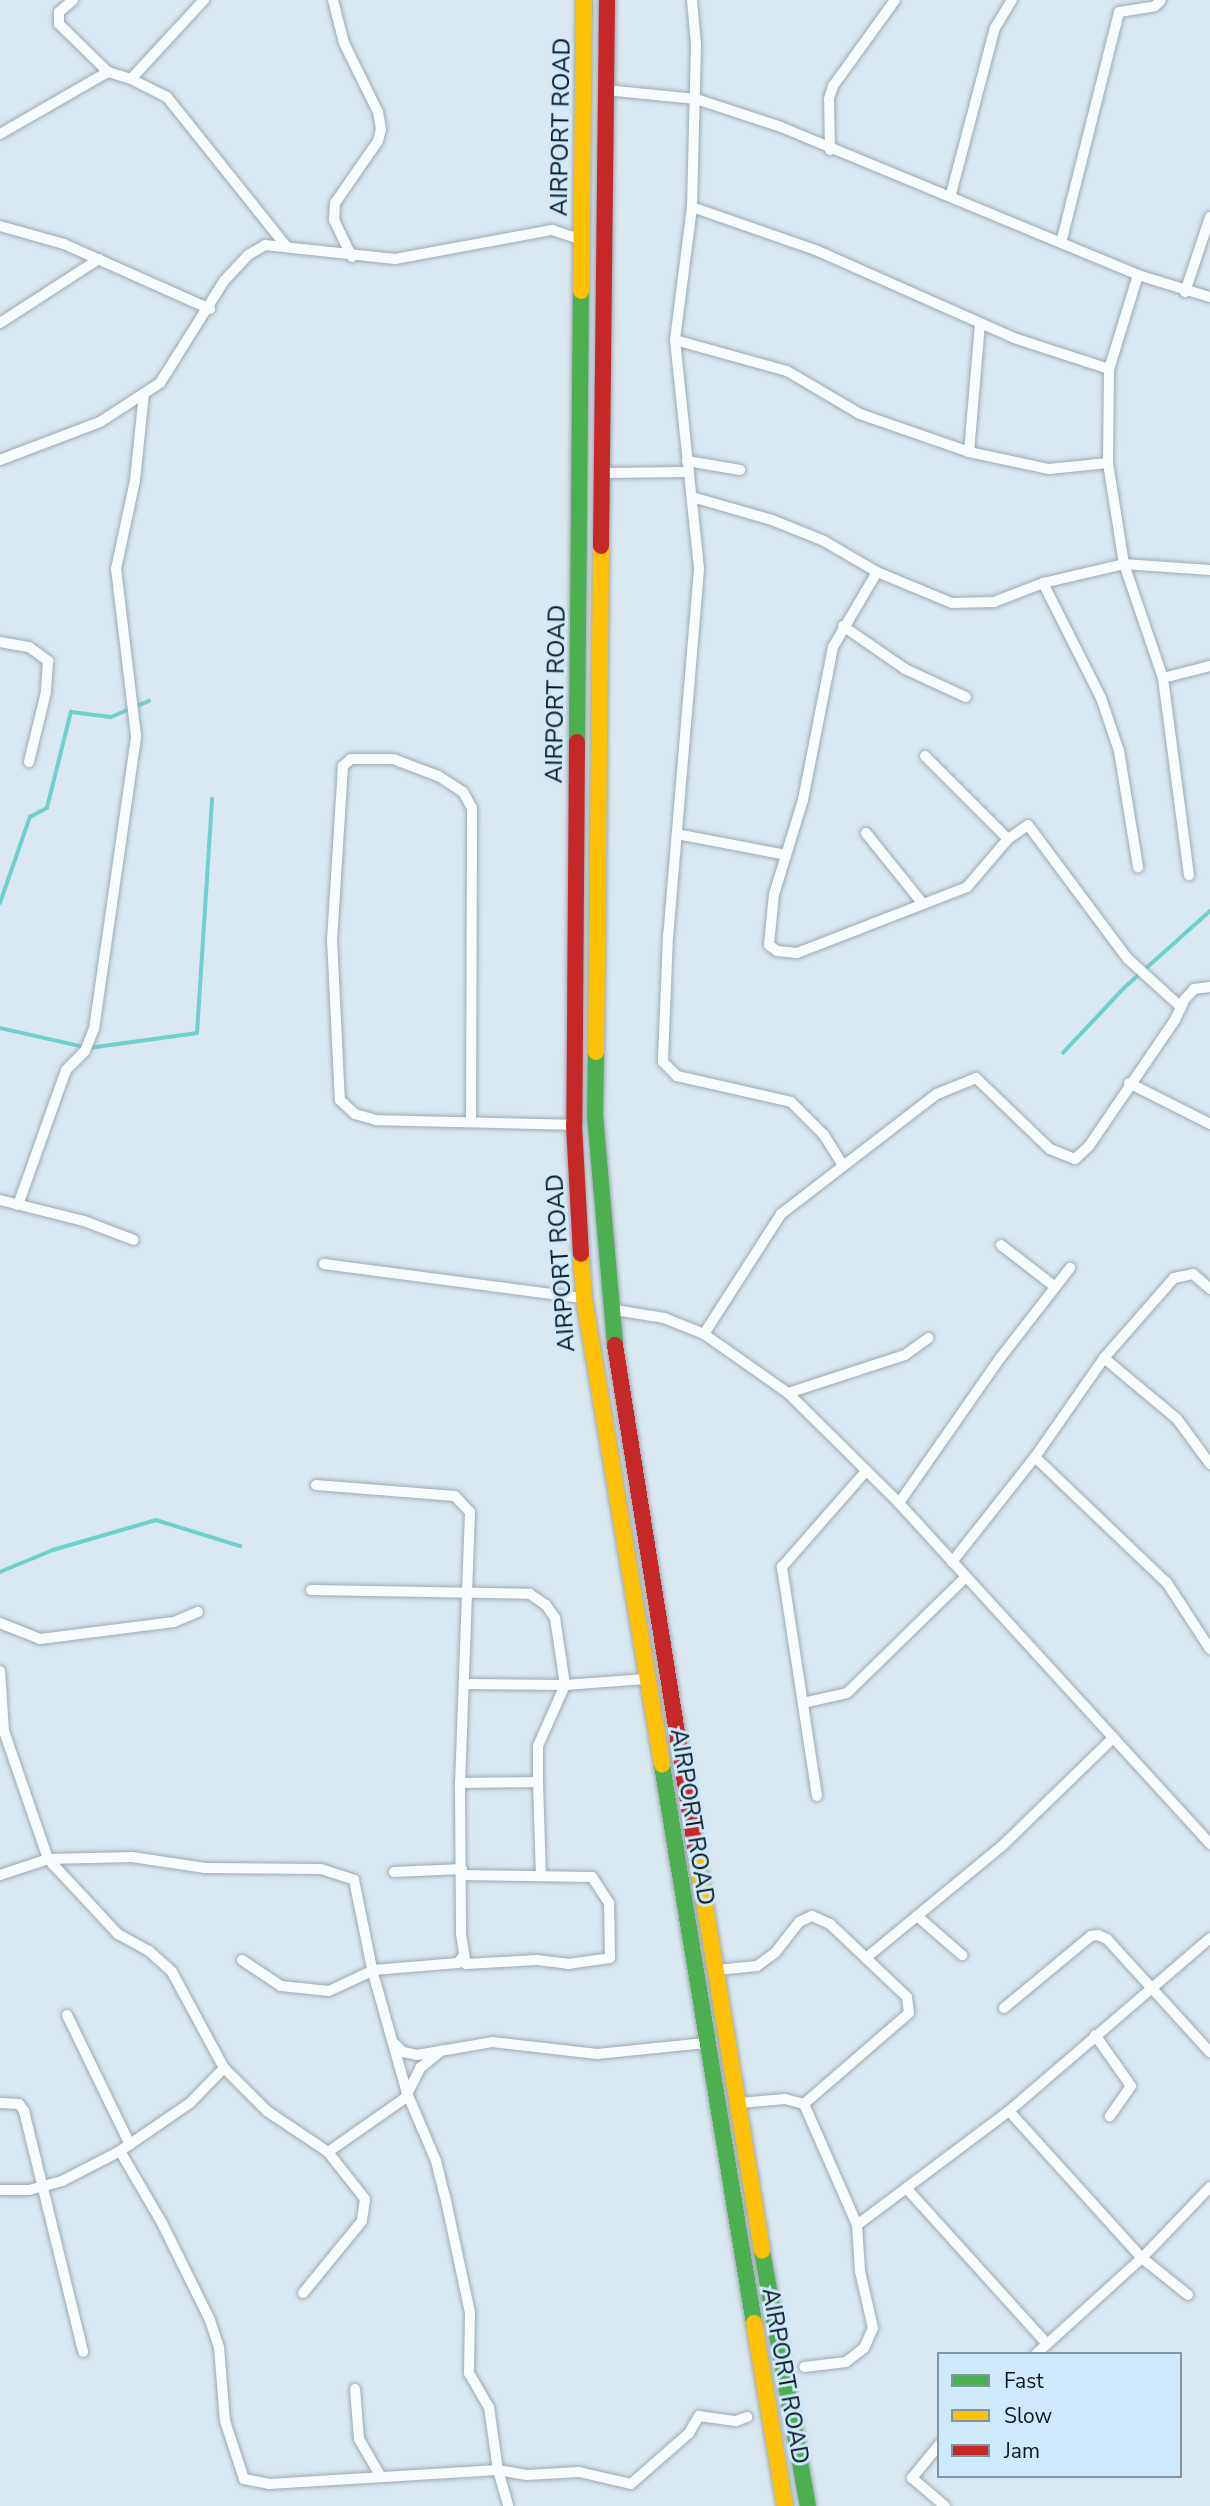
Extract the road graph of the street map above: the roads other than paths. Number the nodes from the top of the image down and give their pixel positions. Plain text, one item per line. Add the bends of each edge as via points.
1 (73, 0) edge
2 (204, 0) edge
3 (333, 0) edge
4 (584, 0) edge
5 (607, 0) edge
6 (692, 0) edge
7 (895, 0) edge
8 (1012, 0) edge
9 (1161, 0) edge
10 (108, 72) junction
11 (131, 79) junction
12 (606, 90) junction
13 (696, 99) junction
14 (0, 134) edge
15 (830, 150) junction
16 (951, 194) junction
17 (692, 207) junction
18 (1210, 217) edge
19 (0, 226) edge
20 (582, 240) junction
21 (1061, 243) junction
22 (286, 246) junction
23 (352, 257) junction
24 (99, 259) junction
25 (1138, 275) junction
26 (1185, 292) junction
27 (1210, 297) edge
28 (210, 309) junction
29 (0, 323) edge
30 (980, 323) junction
31 (674, 341) junction
32 (1109, 369) junction
33 (144, 393) junction
34 (969, 452) junction
35 (0, 460) edge
36 (1108, 463) junction
37 (687, 466) junction
38 (740, 470) dead end
39 (604, 473) junction
40 (692, 497) junction
41 (1124, 564) junction
42 (1210, 570) edge
43 (877, 572) junction
44 (1043, 583) junction
45 (844, 626) junction
46 (0, 642) edge
47 (1210, 666) edge
48 (1163, 678) junction
49 (966, 696) dead end
50 (598, 749) junction
51 (578, 750) junction
52 (925, 756) dead end
53 (29, 762) dead end
54 (866, 833) dead end
55 (677, 834) junction
56 (1009, 839) junction
57 (786, 855) junction
58 (1138, 867) dead end
59 (1189, 875) dead end
60 (923, 904) junction
61 (1210, 987) edge
62 (1181, 1007) junction
63 (1129, 1083) junction
64 (471, 1120) junction
65 (1210, 1124) edge
66 (574, 1125) junction
67 (843, 1165) junction
68 (0, 1200) edge
69 (18, 1205) junction
70 (134, 1240) dead end
71 (1002, 1245) dead end
72 (324, 1264) dead end
73 (1070, 1268) dead end
74 (1054, 1286) junction
75 (1210, 1289) edge
76 (584, 1298) junction
77 (609, 1310) junction
78 (704, 1334) junction
79 (928, 1338) dead end
80 (1104, 1358) junction
81 (788, 1393) junction
82 (1035, 1457) junction
83 (1210, 1464) edge
84 (866, 1471) junction
85 (316, 1485) dead end
86 (899, 1503) junction
87 (647, 1541) junction
88 (625, 1544) junction
89 (952, 1562) junction
90 (966, 1577) junction
91 (311, 1590) dead end
92 (466, 1594) junction
93 (198, 1612) dead end
94 (0, 1623) edge
95 (1210, 1649) edge
96 (0, 1671) edge
97 (646, 1679) junction
98 (464, 1684) junction
99 (565, 1685) junction
100 (803, 1703) junction
101 (1113, 1738) junction
102 (538, 1782) junction
103 (460, 1783) junction
104 (817, 1796) dead end
105 (1210, 1844) edge
106 (48, 1859) junction
107 (394, 1872) dead end
108 (462, 1872) junction
109 (0, 1875) edge
110 (541, 1876) junction
111 (917, 1916) junction
112 (1210, 1938) edge
113 (464, 1954) junction
114 (962, 1955) dead end
115 (866, 1958) junction
116 (242, 1960) dead end
117 (374, 1969) junction
118 (717, 1970) junction
119 (1152, 1989) junction
120 (1004, 2008) dead end
121 (67, 2015) dead end
122 (1096, 2035) junction
123 (393, 2042) junction
124 (705, 2043) junction
125 (444, 2048) junction
126 (1210, 2052) edge
127 (224, 2068) junction
128 (407, 2093) junction
129 (0, 2103) edge
130 (739, 2103) junction
131 (804, 2104) junction
132 (1009, 2111) junction
133 (1110, 2116) dead end
134 (125, 2148) junction
135 (328, 2152) junction
136 (749, 2175) junction
137 (727, 2178) junction
138 (42, 2186) junction
139 (1210, 2187) edge
140 (0, 2190) edge
141 (908, 2190) junction
142 (857, 2225) junction
143 (1142, 2258) junction
144 (303, 2293) dead end
145 (1188, 2295) dead end
146 (1047, 2344) junction
147 (83, 2352) dead end
148 (1039, 2352) edge
149 (804, 2367) dead end
150 (355, 2389) dead end
151 (747, 2417) dead end
152 (937, 2447) edge
153 (498, 2470) junction
154 (381, 2477) junction
155 (508, 2506) edge
156 (785, 2506) edge
157 (808, 2506) edge
158 (945, 2506) edge

1 - 10 street via 59,12 59,24
2 - 11 street
3 - 23 street via 344,43 378,112 381,130 335,203 334,220
4 - 20 main road, AIRPORT ROAD
5 - 12 main road, AIRPORT ROAD
6 - 13 street
7 - 15 street via 833,86
8 - 16 street via 995,28
9 - 21 street via 1155,6 1119,12
10 - 11 street
10 - 14 street
11 - 22 street via 167,97
12 - 13 street
12 - 39 main road, AIRPORT ROAD
13 - 15 street via 781,127
13 - 17 street
15 - 16 street
16 - 21 street
17 - 30 street via 818,251
17 - 31 street
18 - 26 street
19 - 24 street
20 - 23 street via 552,230 406,258
20 - 51 main road, AIRPORT ROAD
21 - 25 street
22 - 23 street
22 - 28 street via 265,245 248,255 224,281
24 - 28 street
24 - 29 street
25 - 26 street
25 - 32 street
26 - 27 street
28 - 33 street via 160,383
30 - 32 street
30 - 34 street
31 - 34 street via 787,371 860,414
31 - 37 street
32 - 36 street
33 - 35 street via 100,422
33 - 69 street via 135,480 116,569 136,736 94,1029 85,1051 66,1070
34 - 36 street via 1049,469
36 - 41 street
37 - 38 street
37 - 39 street
37 - 40 street
39 - 50 main road, AIRPORT ROAD
40 - 43 street via 782,524
40 - 55 street via 699,569
41 - 42 street
41 - 44 street
41 - 48 street
43 - 44 street via 952,603 995,602
43 - 45 street
44 - 58 street via 1101,698 1119,751
45 - 49 street via 905,669
45 - 57 street via 827,668 803,800
46 - 53 street via 30,647 48,662 46,692
47 - 48 street
48 - 59 street
50 - 51 main road
50 - 77 main road, AIRPORT ROAD via 595,1115
51 - 66 main road, AIRPORT ROAD
52 - 56 street
54 - 60 street
55 - 57 street
55 - 67 street via 667,947 665,1068 677,1076 791,1102 824,1135
56 - 60 street via 967,887
56 - 62 street via 1028,825 1128,959
57 - 60 street via 768,926 769,945 777,951 797,953
61 - 62 street via 1194,989
62 - 63 street
63 - 65 street
63 - 67 street via 1089,1146 1075,1159 1050,1149 976,1078 937,1094
64 - 64 street via 376,1121 355,1114 340,1100 332,939 343,766 351,759 393,759 438,776 463,792 472,808
64 - 66 street
66 - 76 main road, AIRPORT ROAD
67 - 78 street via 781,1214
68 - 69 street
69 - 70 street via 84,1221
71 - 74 street
72 - 76 street
73 - 74 street
74 - 86 street
75 - 80 street via 1193,1274 1174,1278
76 - 88 main road, AIRPORT ROAD
77 - 78 street via 664,1318
77 - 87 main road, AIRPORT ROAD
78 - 81 street
79 - 81 street via 905,1355
80 - 82 street
80 - 83 street via 1177,1419
81 - 84 street
82 - 89 street
82 - 95 street via 1167,1583
84 - 86 street
84 - 100 street via 782,1567
85 - 92 street via 455,1496 470,1512
86 - 89 street
87 - 88 main road
87 - 118 main road, AIRPORT ROAD
88 - 97 main road, AIRPORT ROAD
89 - 90 street
90 - 100 street via 847,1693
90 - 101 street
91 - 92 street
92 - 98 street
92 - 99 street via 530,1594 546,1605 555,1618
93 - 94 street via 174,1622 40,1639
96 - 106 street via 4,1731
97 - 99 street
97 - 124 main road, AIRPORT ROAD
98 - 99 street
98 - 103 street
99 - 102 street via 538,1746
100 - 104 street
101 - 105 street
101 - 111 street via 1003,1846
102 - 103 street
102 - 110 street
103 - 108 street
106 - 109 street
106 - 117 street via 132,1857 205,1868 292,1866 339,1872 354,1880 361,1894
106 - 127 street via 102,1919 172,1972
107 - 108 street
108 - 110 street
108 - 113 street
110 - 113 street via 592,1877 610,1903 610,1958 568,1964 466,1964
111 - 114 street
111 - 115 street
112 - 119 street
113 - 117 street via 458,1963
115 - 118 street via 830,1924 812,1916 799,1922 775,1953 757,1966
115 - 131 street via 907,1997 909,2013
116 - 117 street via 270,1982 314,1991 338,1987
117 - 123 street
118 - 130 main road, AIRPORT ROAD
119 - 120 street via 1107,1939 1091,1936
119 - 122 street
119 - 126 street
121 - 134 street
122 - 132 street
122 - 133 street via 1131,2086
123 - 125 street via 403,2052 417,2055
123 - 128 street
124 - 125 street via 597,2054 492,2042
124 - 137 main road, AIRPORT ROAD
125 - 128 street via 420,2068
127 - 134 street via 190,2103
127 - 135 street via 268,2111
128 - 135 street
128 - 153 street via 436,2161 445,2196 470,2314 469,2372 489,2407
129 - 138 street via 19,2104 24,2111
130 - 131 street via 785,2099
130 - 136 main road, AIRPORT ROAD
131 - 142 street
132 - 141 street
132 - 143 street
134 - 138 street via 62,2181
134 - 154 street via 219,2347 225,2421 244,2479 269,2484
135 - 144 street via 365,2199 367,2208 341,2249
136 - 137 main road
136 - 157 main road, AIRPORT ROAD
137 - 156 main road, AIRPORT ROAD
138 - 140 street
138 - 147 street
139 - 143 street
141 - 142 street
141 - 146 street
142 - 149 street via 860,2271 873,2328 864,2348 846,2362
143 - 145 street
143 - 146 street
146 - 148 street
150 - 154 street via 359,2439
151 - 153 street via 736,2421 699,2416 689,2433 631,2484 579,2472 527,2475
152 - 158 street via 912,2478
153 - 154 street
153 - 155 street

